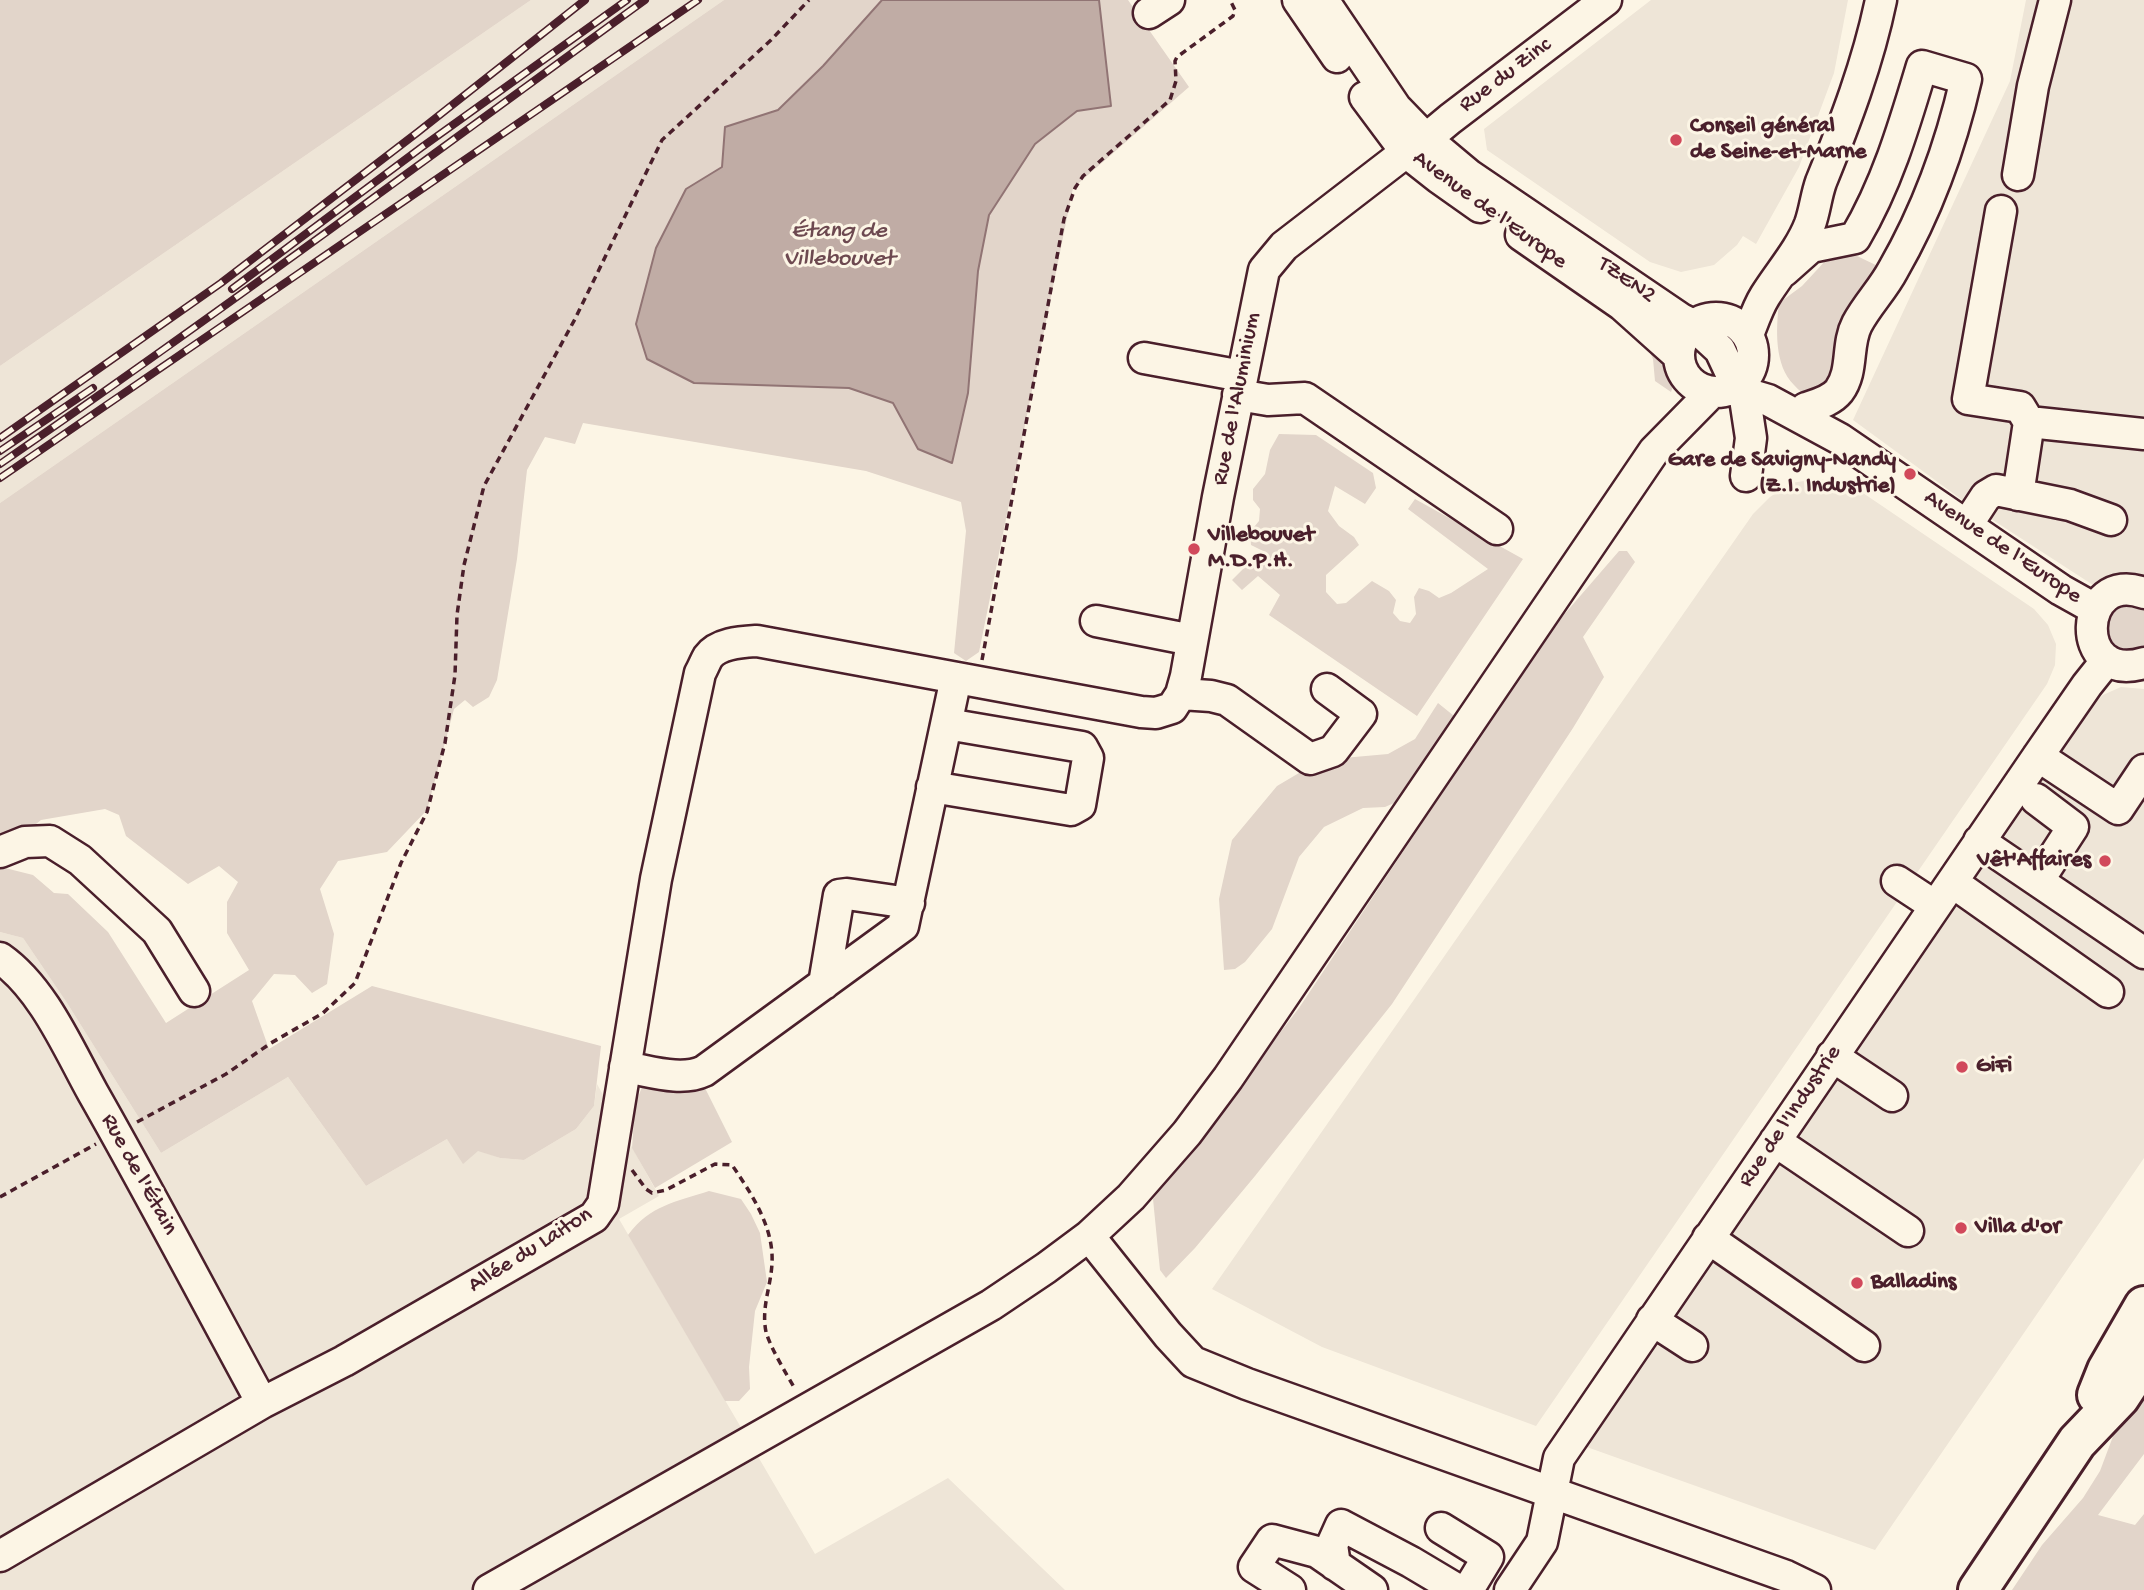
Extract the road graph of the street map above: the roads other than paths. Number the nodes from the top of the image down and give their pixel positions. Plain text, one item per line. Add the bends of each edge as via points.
1 (1298, 0) edge
2 (1323, 0) edge
3 (1606, 0) edge
4 (1881, 0) edge
5 (2055, 0) edge
6 (1416, 146) junction
7 (2018, 175) dead end
8 (1821, 184) junction
9 (2001, 211) dead end
10 (1784, 271) junction
11 (1622, 305) junction
12 (1700, 320) junction
13 (1750, 345) junction
14 (1144, 358) dead end
15 (1681, 365) junction
16 (1240, 386) junction
17 (1732, 389) junction
18 (1806, 408) junction
19 (2029, 422) junction
20 (2144, 434) edge
21 (1840, 439) junction
22 (1654, 451) junction
23 (1746, 476) dead end
24 (2018, 495) junction
25 (2110, 520) dead end
26 (1966, 525) junction
27 (1497, 529) dead end
28 (2144, 593) edge
29 (2095, 609) junction
30 (1096, 621) dead end
31 (1192, 640) junction
32 (2107, 660) junction
33 (2144, 663) edge
34 (963, 669) junction
35 (1326, 689) dead end
36 (1177, 701) junction
37 (947, 724) junction
38 (2038, 756) junction
39 (2144, 770) edge
40 (932, 787) junction
41 (2036, 799) dead end
42 (1993, 839) junction
43 (0, 852) edge
44 (2043, 873) junction
45 (1897, 881) dead end
46 (1952, 882) junction
47 (909, 903) junction
48 (1935, 906) junction
49 (2144, 953) edge
50 (0, 958) edge
51 (824, 984) junction
52 (194, 991) dead end
53 (2108, 992) dead end
54 (1832, 1056) junction
55 (625, 1067) junction
56 (1892, 1096) dead end
57 (1775, 1141) junction
58 (1908, 1231) dead end
59 (1089, 1236) junction
60 (1708, 1238) junction
61 (2144, 1306) edge
62 (1653, 1320) junction
63 (1692, 1346) dead end
64 (1864, 1346) dead end
65 (2144, 1360) edge
66 (262, 1404) junction
67 (2077, 1441) junction
68 (1552, 1493) junction
69 (1441, 1528) dead end
70 (0, 1556) edge
71 (1335, 1565) junction
72 (1781, 1583) edge
73 (489, 1590) edge
74 (1290, 1590) edge
75 (1373, 1590) edge
76 (1458, 1590) edge
77 (1468, 1590) edge
78 (1510, 1590) edge
79 (1815, 1590) edge
80 (1978, 1590) edge

1 - 6 street, Avenue de l'Europe via 1383,123
2 - 6 street, TZEN2 via 1396,108
3 - 6 street, Rue du Zinc
4 - 8 street via 1851,104
5 - 7 street via 2033,86
6 - 11 street, Avenue de l'Europe via 1439,178
6 - 12 street, TZEN2
6 - 16 street, Rue de l'Aluminium via 1284,246 1264,270
8 - 10 street via 1810,225
8 - 12 street via 1797,212 1744,298
9 - 19 street via 1968,399 2020,407
10 - 13 street via 1764,297
10 - 18 street via 1811,247 1856,238 1900,140 1922,66 1966,79 1957,119 1914,230 1857,323 1840,390 1830,400
11 - 12 street, Avenue de l'Europe via 1653,317
11 - 15 street, Avenue de l'Europe
12 - 13 street, Avenue de l'Europe via 1729,320 1740,327
12 - 15 street via 1685,334 1679,349
12 - 17 street, TZEN2 via 1734,380
13 - 17 street via 1751,368
13 - 18 street, Avenue de l'Europe via 1785,393
14 - 16 street
15 - 17 street, Avenue de l'Europe via 1691,382 1703,390
15 - 22 street
16 - 27 street via 1268,400 1305,398
16 - 31 street, Rue de l'Aluminium
17 - 21 street, Avenue de l'Europe via 1768,400
17 - 22 street
17 - 23 street, TZEN2 via 1751,438
18 - 21 street, Avenue de l'Europe
19 - 20 street
19 - 24 street
21 - 26 street, Avenue de l'Europe
22 - 59 street via 1228,1078 1160,1165
24 - 25 street via 2070,505
24 - 26 street via 1989,493
26 - 29 street, Avenue de l'Europe
28 - 29 street via 2120,590
29 - 32 street via 2091,637
30 - 31 street
31 - 36 street, Rue de l'Aluminium
32 - 33 street via 2125,666
32 - 38 street, Rue de l'Industrie
34 - 36 street via 1141,712 1156,713
34 - 37 street
34 - 55 street, Allée du Laiton via 757,641 739,642 709,655 700,673 656,879
35 - 36 street via 1361,714 1333,751 1310,759 1227,700 1211,696
37 - 40 street
37 - 40 street via 1082,747 1088,758 1080,805 1071,810
38 - 39 street via 2118,809
38 - 42 street, Rue de l'Industrie
40 - 47 street
41 - 44 street via 2073,827
42 - 44 street
42 - 46 street, Rue de l'Industrie
43 - 52 street via 25,842 50,841 80,860 157,931
44 - 49 street
45 - 48 street
46 - 48 street, Rue de l'Industrie
46 - 53 street
47 - 51 street via 903,926
47 - 51 street via 839,895
48 - 54 street, Rue de l'Industrie
50 - 66 street, Rue de l'Étain via 39,997
51 - 55 street via 697,1074
54 - 56 street
54 - 57 street, Rue de l'Industrie
55 - 66 street, Allée du Laiton via 603,1204 594,1217 344,1362
57 - 58 street
57 - 60 street, Rue de l'Industrie
59 - 68 street via 1193,1362
59 - 73 street via 991,1306
60 - 62 street, Rue de l'Industrie
60 - 64 street
61 - 67 main road via 2107,1370
62 - 63 street
62 - 68 street, Rue de l'Industrie via 1559,1458
65 - 67 main road via 2120,1397
66 - 70 street, Allée du Laiton
67 - 80 main road
68 - 72 street
68 - 78 street, Rue de l'Industrie via 1542,1542
69 - 77 street via 1488,1557
71 - 74 street via 1317,1552 1272,1540 1254,1567
71 - 75 street
71 - 76 street via 1332,1545 1340,1525
72 - 79 street

